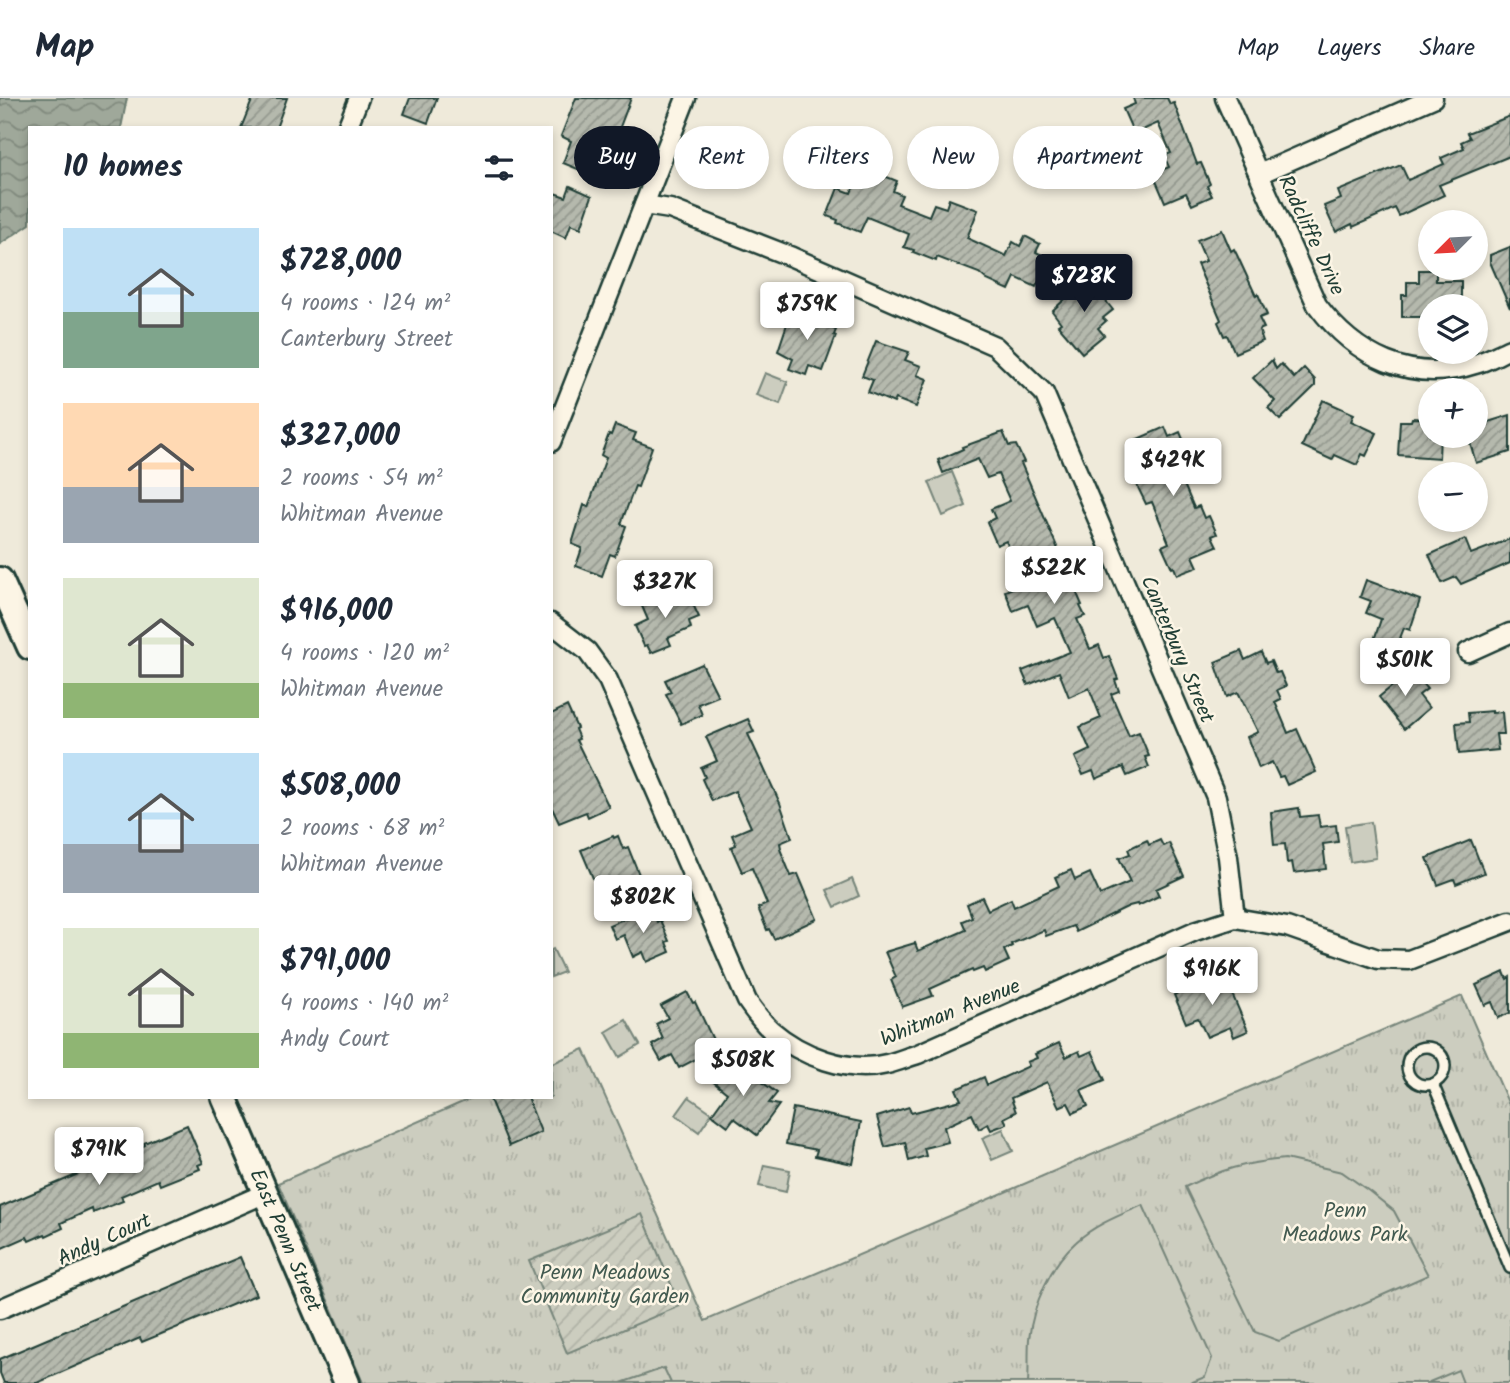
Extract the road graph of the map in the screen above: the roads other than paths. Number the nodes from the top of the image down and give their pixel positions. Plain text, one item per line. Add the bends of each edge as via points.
1 (359, 98) edge
2 (686, 98) edge
3 (1225, 98) edge
4 (1433, 98) edge
5 (348, 126) edge
6 (1259, 174) junction
7 (644, 205) junction
8 (1510, 349) edge
9 (560, 395) edge
10 (553, 432) edge
11 (0, 580) edge
12 (553, 624) edge
13 (1510, 633) edge
14 (28, 643) edge
15 (1468, 652) dead end
16 (1235, 918) junction
17 (1510, 921) edge
18 (1433, 1084) junction
19 (225, 1099) edge
20 (266, 1193) junction
21 (1510, 1268) edge
22 (0, 1309) edge
23 (347, 1383) edge

1 - 5 street
2 - 7 street
3 - 6 street, Radcliffe Drive
4 - 6 street
6 - 8 street, Radcliffe Drive via 1317,305 1350,343 1373,357 1425,371 1452,370
7 - 9 street
7 - 16 street, Canterbury Street via 670,209 792,257 995,346 1045,393 1216,797
9 - 10 street
11 - 14 street
12 - 16 street, Whitman Avenue via 587,651 608,680 747,1001 786,1043 830,1062 885,1065 918,1054
13 - 15 street
16 - 17 street, Whitman Avenue via 1287,927 1378,959 1409,960
18 - 18 lane via 1444,1074 1444,1060 1434,1049 1420,1049 1409,1058 1408,1073 1418,1084
18 - 21 lane
19 - 20 street, East Penn Street
20 - 22 street, Andy Court
20 - 23 street, East Penn Street

